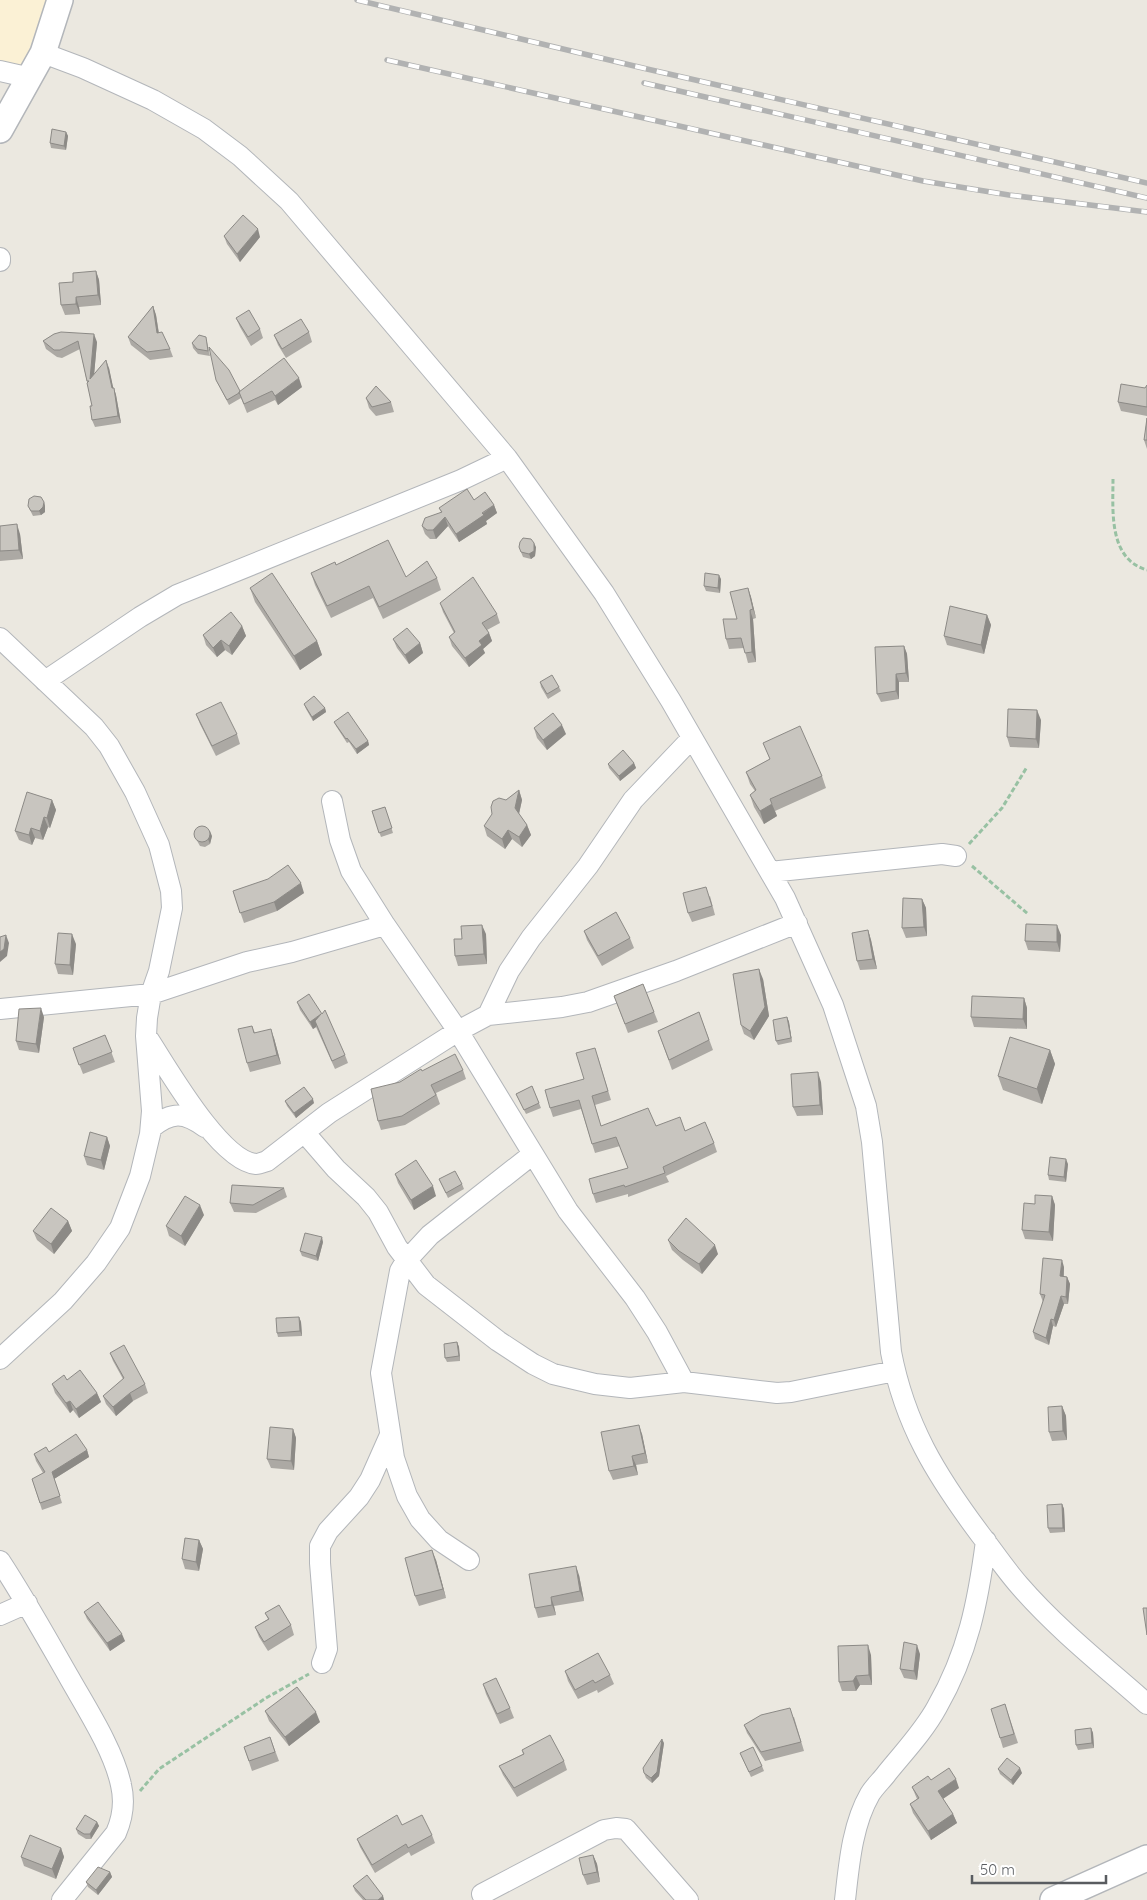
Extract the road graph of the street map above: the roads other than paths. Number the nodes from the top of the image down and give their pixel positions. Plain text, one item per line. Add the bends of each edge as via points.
1 (60, 0) edge
2 (43, 53) junction
3 (0, 70) edge
4 (30, 78) junction
5 (0, 130) edge
6 (507, 458) junction
7 (0, 638) edge
8 (45, 680) junction
9 (692, 738) junction
10 (332, 801) dead end
11 (956, 856) road end
12 (770, 872) junction
13 (797, 923) junction
14 (385, 925) junction
15 (151, 994) junction
16 (0, 1009) edge
17 (488, 1015) junction
18 (458, 1031) junction
19 (146, 1036) junction
20 (151, 1128) junction
21 (304, 1132) junction
22 (213, 1133) junction
23 (532, 1154) junction
24 (406, 1261) junction
25 (0, 1358) edge
26 (894, 1371) junction
27 (684, 1382) junction
28 (390, 1435) junction
29 (986, 1541) junction
30 (469, 1560) dead end
31 (0, 1561) edge
32 (27, 1603) junction
33 (0, 1615) edge
34 (322, 1663) road end
35 (1147, 1704) edge
36 (1147, 1858) edge
37 (480, 1898) edge
38 (62, 1900) edge
39 (688, 1900) edge
40 (844, 1900) edge
41 (1053, 1900) edge

1 - 2 street
2 - 4 street
2 - 6 street via 153,100 204,129 240,156 288,201
3 - 4 street
4 - 5 street
6 - 8 street via 461,480 177,595
6 - 9 street via 604,593
7 - 8 street
8 - 15 street via 94,726 109,746 135,792 159,846 171,891 172,908 159,972
9 - 12 street
9 - 17 street via 632,800 588,866 508,971
10 - 14 street via 351,871
11 - 12 street via 942,854
12 - 13 street
13 - 17 street via 588,1002
13 - 26 street via 833,1005 866,1106
14 - 15 street via 247,962
14 - 18 street
15 - 16 street
15 - 19 street
17 - 18 street
18 - 21 street via 328,1113
18 - 23 street
19 - 20 street
19 - 22 street via 196,1113
20 - 22 street via 169,1116 181,1114 193,1118
20 - 25 street via 140,1176 120,1228 63,1302
21 - 22 street via 268,1161 256,1164 234,1154
21 - 24 street via 378,1212
23 - 24 street via 430,1235
23 - 27 street via 568,1212 635,1298
24 - 27 street via 426,1285 455,1308 532,1364 553,1374 630,1388
24 - 28 street via 400,1271 381,1373
26 - 27 street via 791,1392
26 - 29 street via 922,1446 948,1490
28 - 30 street via 399,1474 420,1518 439,1540
28 - 34 street via 365,1488 320,1546 327,1649
29 - 35 street via 1019,1585 1043,1610
29 - 40 street via 972,1623 958,1667 937,1708 871,1793 853,1846
31 - 32 street
32 - 33 street
32 - 38 street via 88,1710 121,1783 123,1813 116,1833
36 - 41 street
37 - 39 street via 604,1830 616,1828 626,1829

